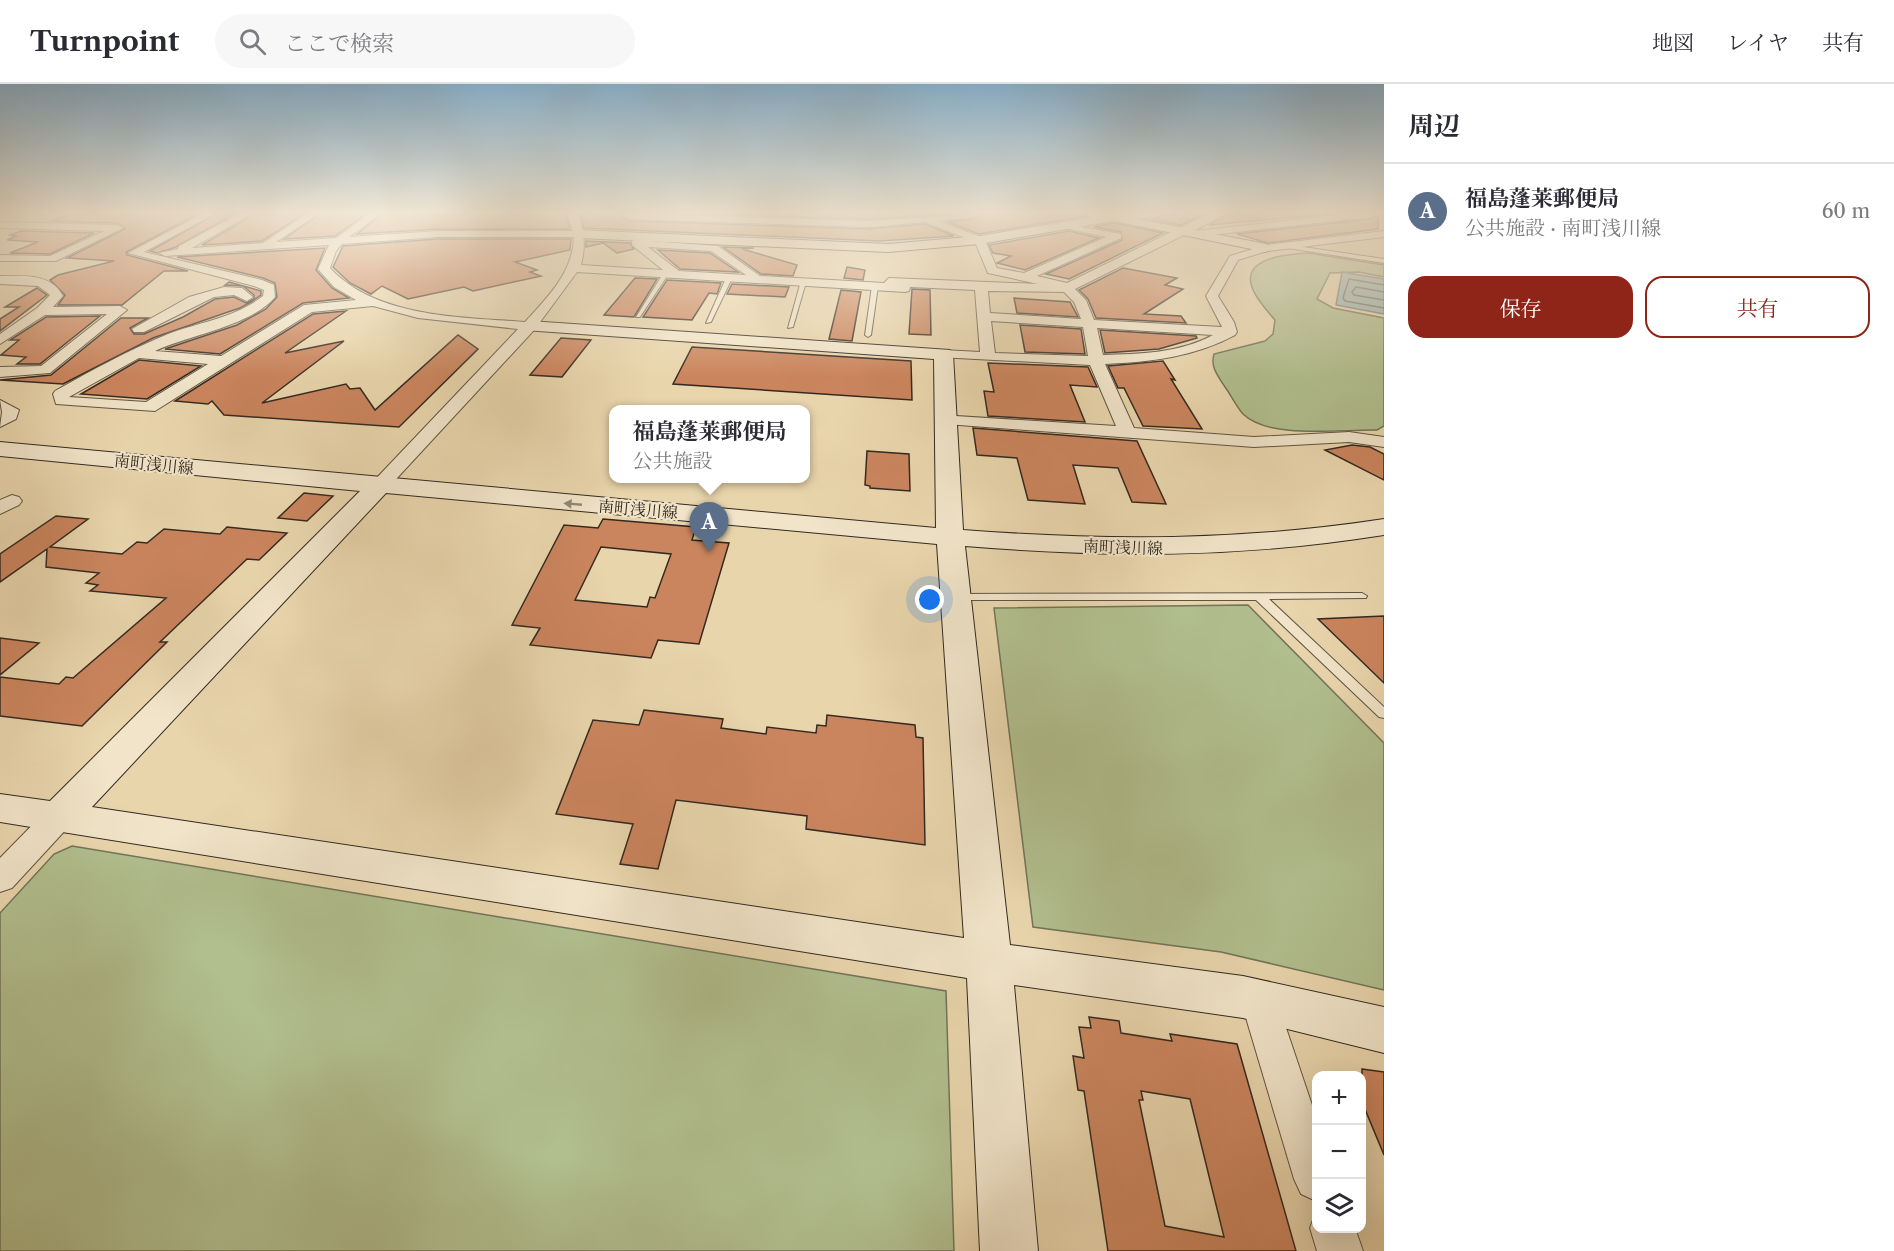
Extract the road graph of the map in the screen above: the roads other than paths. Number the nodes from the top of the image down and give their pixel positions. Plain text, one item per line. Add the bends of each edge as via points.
1 (32, 268) edge
2 (196, 268) edge
3 (324, 268) edge
4 (574, 268) edge
5 (583, 268) edge
6 (665, 268) edge
7 (742, 268) edge
8 (991, 268) edge
9 (1045, 268) edge
10 (1110, 268) edge
11 (1226, 268) edge
12 (261, 269) dead end
13 (670, 273) junction
14 (730, 276) junction
15 (753, 277) junction
16 (1026, 277) junction
17 (245, 279) junction
18 (3, 282) edge
19 (803, 282) junction
20 (874, 286) junction
21 (981, 287) junction
22 (905, 288) dead end
23 (1067, 288) junction
24 (263, 302) junction
25 (374, 302) junction
26 (309, 308) junction
27 (42, 311) junction
28 (638, 316) dead end
29 (984, 317) junction
30 (708, 321) dead end
31 (1090, 323) junction
32 (530, 326) junction
33 (790, 327) dead end
34 (139, 329) dead end
35 (1230, 332) junction
36 (868, 335) dead end
37 (0, 340) edge
38 (136, 354) junction
39 (943, 354) junction
40 (988, 356) junction
41 (1096, 360) junction
42 (223, 361) junction
43 (0, 372) edge
44 (0, 405) edge
45 (946, 419) junction
46 (0, 422) edge
47 (1127, 432) junction
48 (0, 436) edge
49 (1384, 442) edge
50 (0, 449) edge
51 (387, 478) junction
52 (0, 499) edge
53 (0, 508) edge
54 (1384, 512) edge
55 (1384, 527) edge
56 (949, 528) junction
57 (1362, 596) dead end
58 (956, 597) junction
59 (1260, 597) junction
60 (1384, 714) edge
61 (0, 808) edge
62 (60, 816) junction
63 (0, 879) edge
64 (989, 962) junction
65 (1259, 1001) junction
66 (1384, 1030) edge
67 (1312, 1164) edge
68 (1334, 1233) edge
69 (1009, 1251) edge
70 (1340, 1251) edge

1 - 18 street
2 - 17 street
3 - 25 street via 339,286
4 - 32 street
5 - 13 street
6 - 13 street
7 - 15 street
8 - 16 street
9 - 16 street
10 - 23 street
11 - 35 street via 1212,296 1230,324
12 - 17 street
13 - 14 street
13 - 28 lane
14 - 15 street
14 - 30 lane
15 - 19 street
15 - 21 street
16 - 23 street
17 - 24 street via 270,288 269,297
18 - 27 street via 39,283 54,289 57,296
19 - 20 street
19 - 33 lane
20 - 22 street
20 - 36 lane
21 - 23 street
21 - 29 street
23 - 31 street via 1075,292
24 - 26 street
24 - 34 street via 240,291 213,291
24 - 38 street
25 - 26 street
25 - 32 street via 459,320
26 - 42 street
27 - 37 street
27 - 43 street via 120,310 45,370
29 - 31 street
29 - 40 street
31 - 35 street
31 - 41 street
32 - 39 street
32 - 51 street
35 - 41 street via 1219,340 1180,352
38 - 42 street
38 - 42 street via 61,394 62,401 149,407
39 - 40 street
39 - 45 street
40 - 41 street
41 - 47 street
44 - 46 street via 11,410
45 - 47 street
45 - 56 street
47 - 49 street via 1279,443 1338,435
48 - 51 street, 南町浅川線
50 - 51 street, 南町浅川線
51 - 56 street, 南町浅川線
51 - 62 street
52 - 53 street via 12,501
54 - 56 street, 南町浅川線 via 1329,523 1194,532
55 - 56 street, 南町浅川線 via 1294,543 1147,549
56 - 58 street
57 - 59 lane
58 - 59 lane
58 - 64 street
59 - 60 lane
61 - 62 street
62 - 63 street
62 - 64 street
64 - 65 street
64 - 69 street
65 - 66 street
65 - 67 street
68 - 70 street

